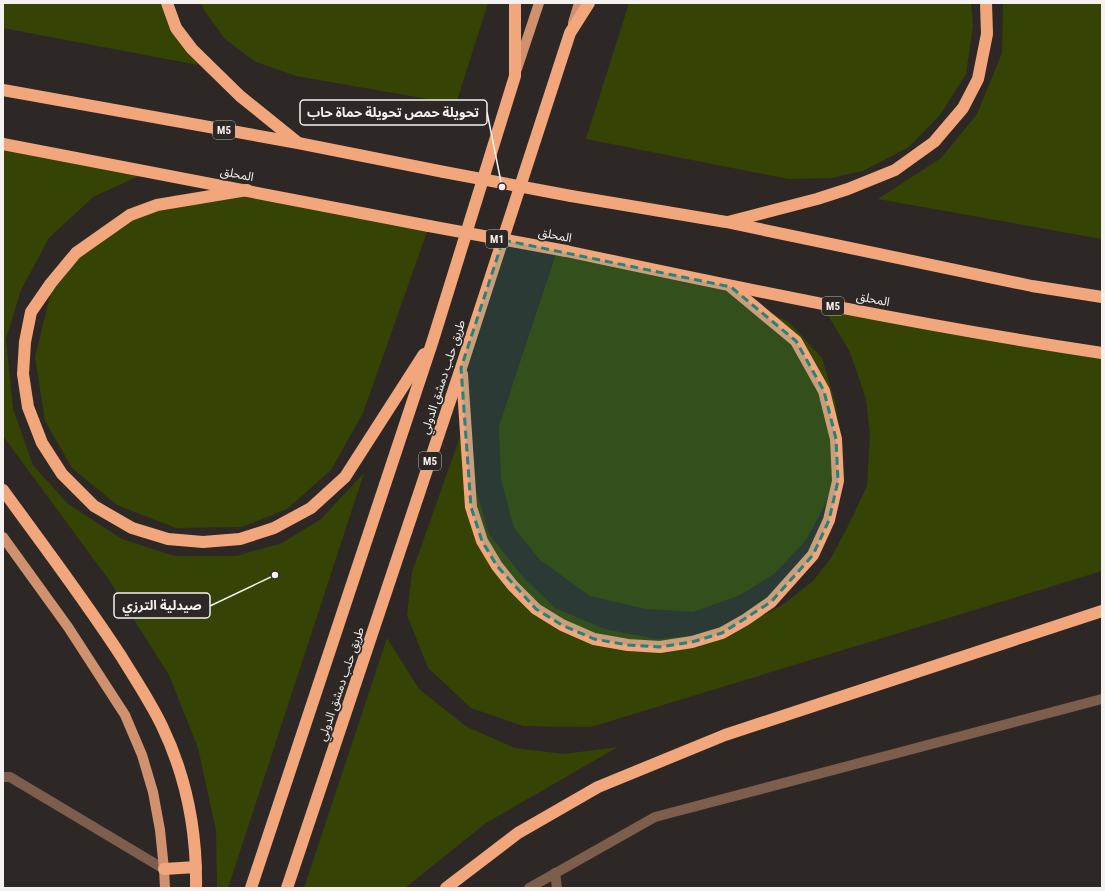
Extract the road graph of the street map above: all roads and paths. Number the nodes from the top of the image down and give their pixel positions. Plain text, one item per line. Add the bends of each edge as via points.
1 (167, 3) edge
2 (515, 3) edge
3 (539, 3) edge
4 (579, 3) edge
5 (589, 3) edge
6 (986, 3) edge
7 (570, 33) junction
8 (515, 76) junction
9 (3, 90) edge
10 (298, 143) junction
11 (3, 144) edge
12 (247, 190) junction
13 (726, 222) junction
14 (566, 251) joint
15 (732, 287) junction
16 (1102, 297) edge
17 (433, 340) junction
18 (1102, 353) edge
19 (461, 368) junction
20 (3, 490) edge
21 (3, 537) edge
22 (1102, 611) edge
23 (1102, 699) edge
24 (3, 777) edge
25 (196, 866) junction
26 (164, 869) junction
27 (555, 873) junction
28 (165, 888) edge
29 (196, 888) edge
30 (251, 888) edge
31 (287, 888) edge
32 (446, 888) edge
33 (529, 888) edge
34 (557, 888) edge

1 - 10 highway via 176,28 192,49 240,96
2 - 8 highway, طريق حلب دمشق الدولي
3 - 8 main road
4 - 7 main road
5 - 7 highway, طريق حلب دمشق الدولي
6 - 13 highway via 987,34 978,79 963,108 934,142 895,170 848,189
7 - 19 highway, طريق حلب دمشق الدولي / M5
8 - 17 highway, طريق حلب دمشق الدولي
9 - 10 highway, M5
10 - 13 highway, M5, bridge via 571,196
11 - 12 highway, المحلق
12 - 14 highway, المحلق / M1, bridge
12 - 17 highway via 157,205 130,215 76,253 51,282 31,312 25,342 23,374 28,407 42,443 62,474 94,506 132,528 168,539 203,542 240,539 274,528 311,508 345,477
13 - 16 highway via 1032,286
14 - 15 highway, المحلق / M5
15 - 18 highway, المحلق / M5 via 1013,340
15 - 19 highway via 796,341 824,391 836,439 838,481 829,520 813,555 792,580 771,602 746,620 722,633 692,642 660,647 628,646 594,639 562,625 536,609 513,586 482,541 471,507
17 - 30 highway, طريق حلب دمشق الدولي
19 - 31 highway, طريق حلب دمشق الدولي / M5
20 - 25 highway via 104,629 163,727 185,792 192,825
21 - 26 main road via 68,627 126,715 153,792
22 - 32 highway via 724,735 598,787 518,833
23 - 27 street via 655,817
24 - 26 street via 10,777
25 - 26 highway
25 - 29 highway
26 - 28 main road
27 - 33 street
27 - 34 street

